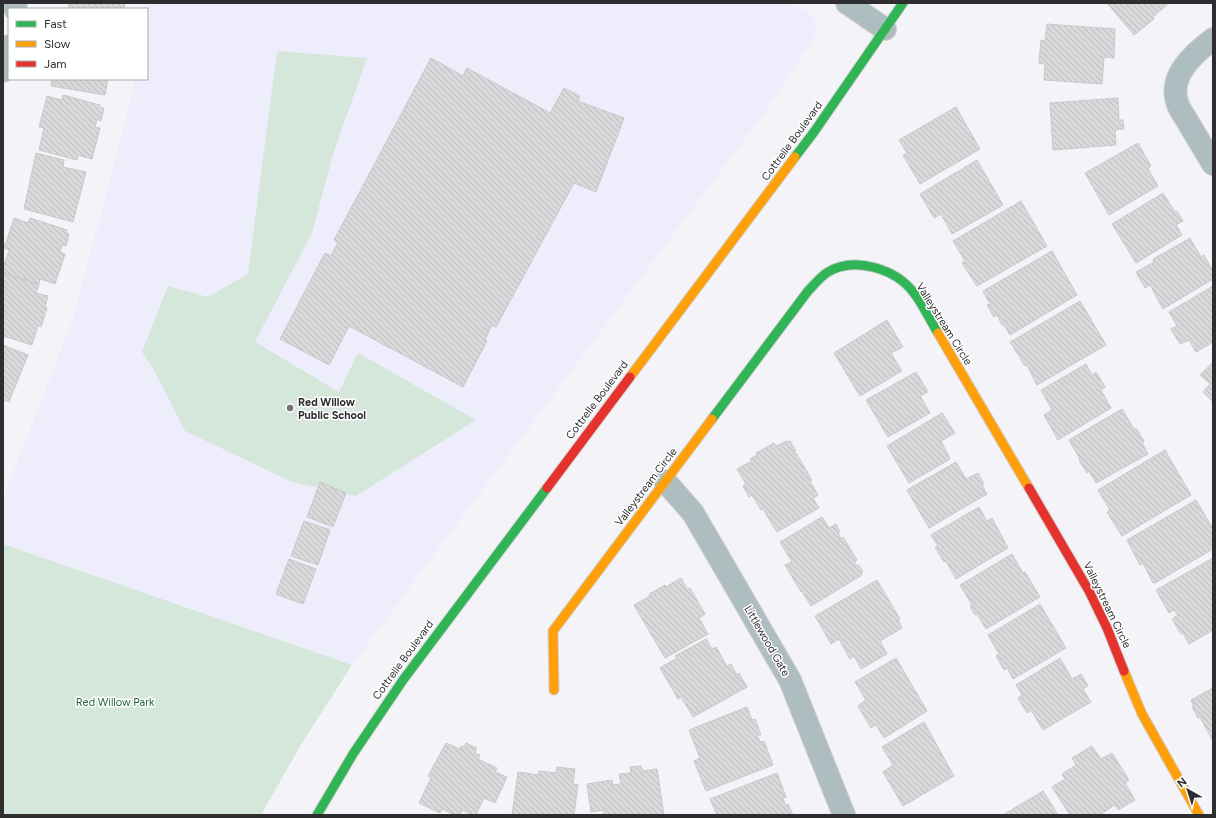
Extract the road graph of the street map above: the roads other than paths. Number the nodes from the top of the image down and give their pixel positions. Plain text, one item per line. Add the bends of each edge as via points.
1 (847, 3) edge
2 (903, 3) edge
3 (885, 29) junction
4 (1213, 39) edge
5 (8, 50) edge
6 (3, 71) edge
7 (1213, 164) edge
8 (665, 481) junction
9 (554, 690) dead end
10 (317, 815) edge
11 (844, 815) edge
12 (1199, 815) edge

1 - 3 street
2 - 3 street, Cottrelle Boulevard
3 - 10 street, Cottrelle Boulevard via 814,132 403,680 353,754
4 - 7 street via 1184,67 1175,92 1178,105
5 - 6 street
8 - 9 street, Valleystream Circle via 553,630
8 - 11 street, Littlewood Gate via 693,513 790,680
8 - 12 street, Valleystream Circle via 808,291 828,272 850,264 870,265 891,274 914,293 1089,591 1142,714

